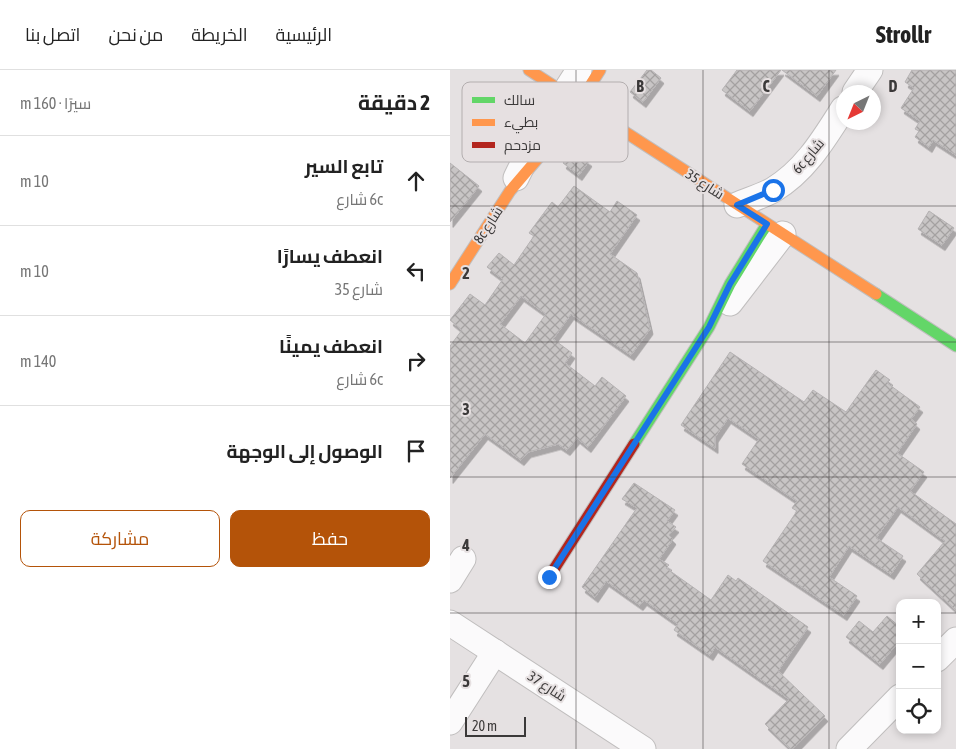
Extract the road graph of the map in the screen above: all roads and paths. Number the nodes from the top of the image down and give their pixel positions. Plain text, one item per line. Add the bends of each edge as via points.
1 (529, 70) edge
2 (600, 70) edge
3 (870, 70) edge
4 (547, 82) edge
5 (588, 82) edge
6 (860, 85) edge
7 (836, 121) edge
8 (628, 134) edge
9 (523, 162) edge
10 (510, 191) joint
11 (737, 205) junction
12 (775, 229) junction
13 (450, 284) edge
14 (709, 327) joint
15 (956, 346) edge
16 (549, 577) dead end
17 (450, 623) edge
18 (956, 640) edge
19 (495, 652) junction
20 (941, 655) edge
21 (896, 701) edge
22 (450, 722) edge
23 (643, 749) edge
24 (849, 749) edge

1 - 4 street, شارع 35
2 - 5 street, 8c شارع
3 - 6 street
7 - 11 street, 6c شارع via 804,164 789,178 773,190
8 - 11 street, شارع 35
9 - 10 street, 8c شارع
10 - 13 street, 8c شارع
11 - 12 street, شارع 35
12 - 14 street via 740,290
12 - 15 street, شارع 35
14 - 16 street
17 - 19 street, شارع 37
18 - 20 street
19 - 22 street
19 - 23 street, شارع 37
21 - 24 street

